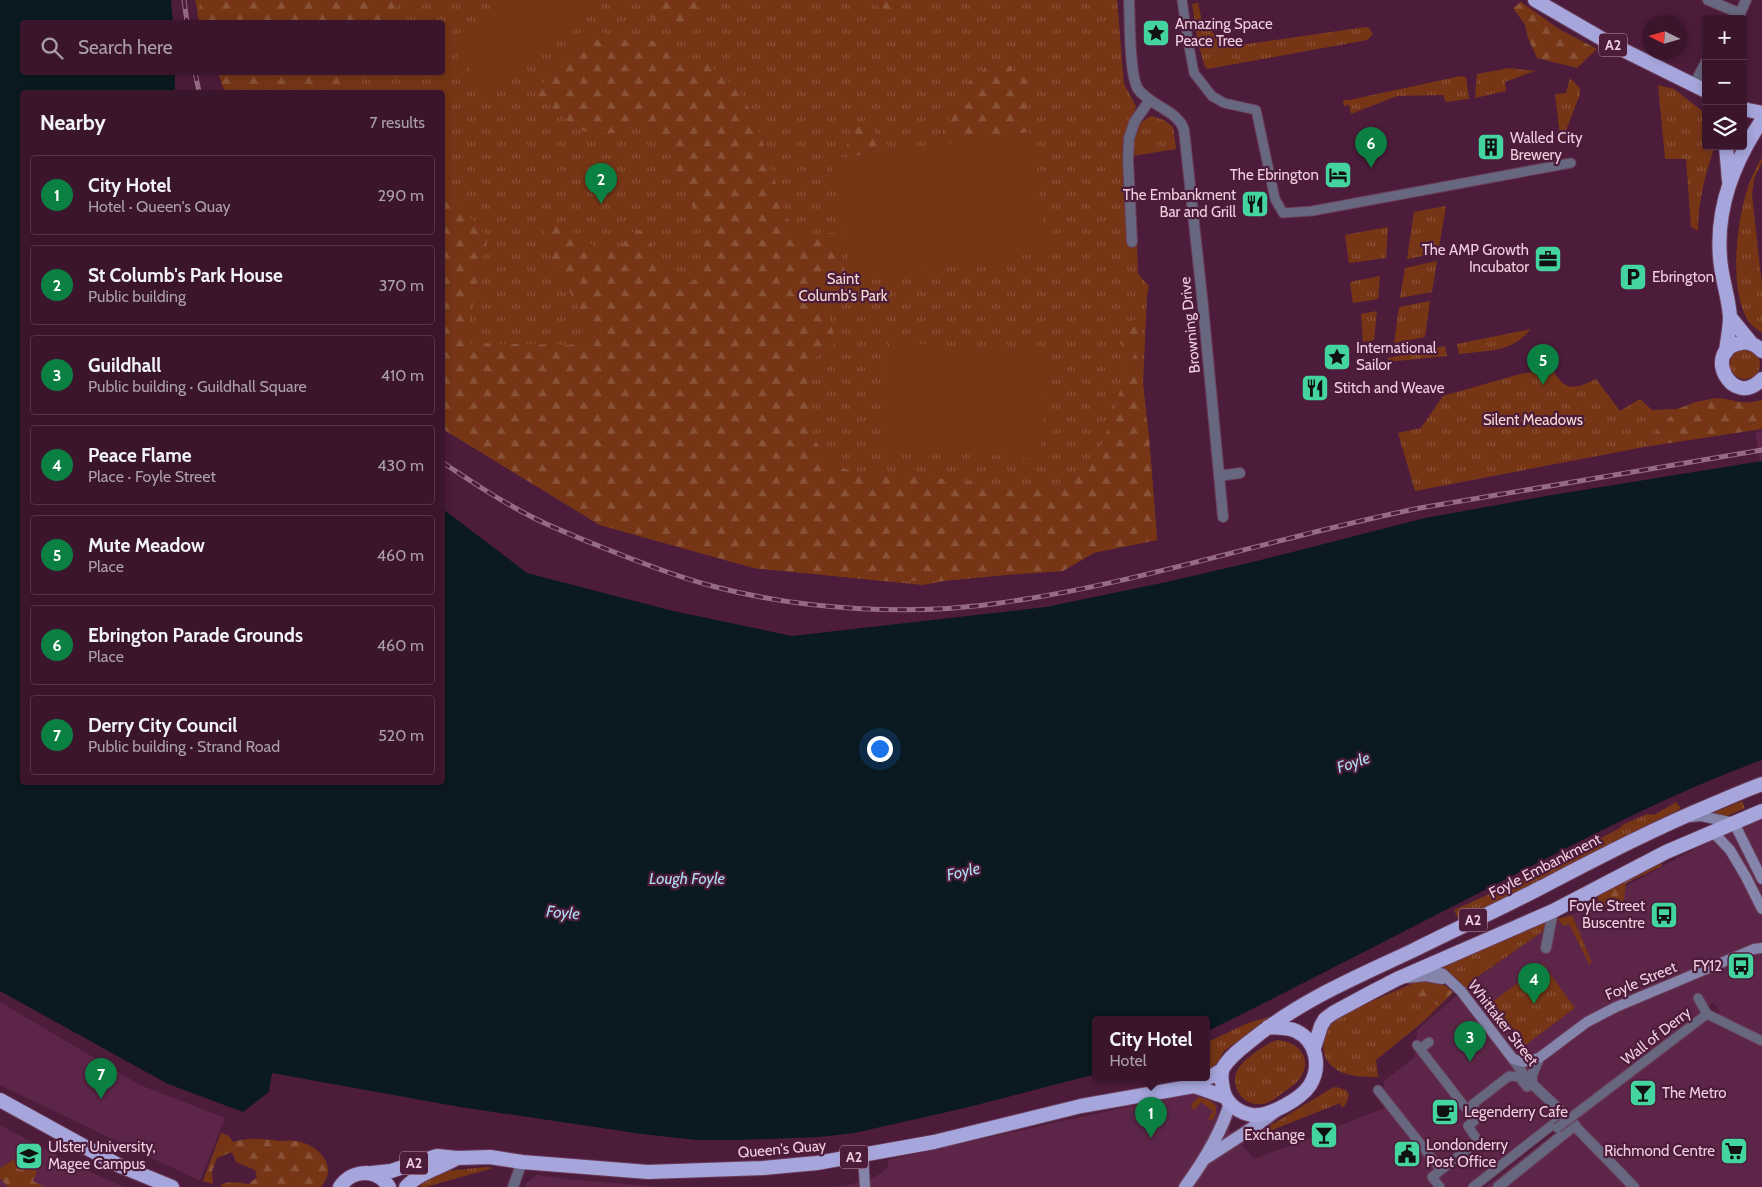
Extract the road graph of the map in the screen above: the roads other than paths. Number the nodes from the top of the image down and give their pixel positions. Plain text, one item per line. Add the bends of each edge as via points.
1 (1129, 0) edge
2 (1182, 0) edge
3 (1535, 0) edge
4 (1708, 0) edge
5 (1746, 0) edge
6 (1736, 15) edge
7 (1738, 15) edge
8 (1700, 88) edge
9 (1149, 100) junction
10 (1747, 110) edge
11 (1762, 113) edge
12 (1762, 120) edge
13 (1726, 150) edge
14 (1571, 163) dead end
15 (1730, 184) junction
16 (1132, 242) dead end
17 (1730, 317) junction
18 (1758, 346) edge
19 (1726, 352) junction
20 (1762, 379) edge
21 (1240, 473) dead end
22 (1220, 476) junction
23 (1224, 517) dead end
24 (1762, 784) edge
25 (1762, 811) edge
26 (1681, 817) junction
27 (1734, 823) junction
28 (1714, 832) junction
29 (1762, 879) edge
30 (1762, 909) edge
31 (1553, 911) junction
32 (1546, 948) dead end
33 (1762, 948) edge
34 (1424, 967) junction
35 (1397, 979) junction
36 (1451, 980) junction
37 (1698, 998) dead end
38 (1706, 1014) junction
39 (1268, 1027) junction
40 (1762, 1041) edge
41 (1429, 1042) dead end
42 (1314, 1048) junction
43 (1513, 1058) junction
44 (1540, 1058) junction
45 (1222, 1070) junction
46 (1210, 1077) edge
47 (1203, 1081) edge
48 (1532, 1083) junction
49 (1194, 1086) junction
50 (1378, 1090) dead end
51 (0, 1100) edge
52 (1228, 1100) junction
53 (1276, 1111) junction
54 (1571, 1119) junction
55 (1475, 1120) junction
56 (863, 1156) junction
57 (457, 1158) junction
58 (1206, 1158) junction
59 (522, 1162) junction
60 (1441, 1170) junction
61 (372, 1174) junction
62 (172, 1187) edge
63 (340, 1187) edge
64 (389, 1187) edge
65 (406, 1187) edge
66 (513, 1187) edge
67 (865, 1187) edge
68 (1185, 1187) edge
69 (1440, 1187) edge
70 (1474, 1187) edge
71 (1479, 1187) edge
72 (1498, 1187) edge
73 (1634, 1187) edge

1 - 9 street via 1135,84
2 - 14 street via 1194,73 1212,96 1224,103 1256,110 1274,199 1283,213 1312,211
3 - 8 highway, A2 via 1611,44
4 - 6 street
5 - 7 street
9 - 16 street via 1135,121 1129,138
9 - 22 street, Browning Drive via 1178,118 1184,130
10 - 11 highway
12 - 15 highway via 1747,142
13 - 15 highway
15 - 17 highway via 1722,215 1720,256
17 - 18 highway
17 - 19 highway
18 - 19 highway via 1739,343
19 - 20 highway via 1722,371 1732,384 1746,388
21 - 22 street
22 - 23 street, Browning Drive
24 - 26 highway, Foyle Embankment / A2
25 - 27 highway, A2
26 - 27 main road via 1701,816
26 - 39 highway, Foyle Embankment / A2 via 1320,994
27 - 28 highway, A2
27 - 29 main road
28 - 30 main road via 1730,850
28 - 31 highway, A2 via 1666,852
31 - 32 street
31 - 34 highway, A2
33 - 44 main road, Foyle Street via 1616,1007 1587,1022
34 - 35 highway, A2
34 - 36 main road, Whittaker Street
35 - 36 main road, Whittaker Street via 1426,976
35 - 42 highway, A2 via 1333,1013 1321,1026
36 - 43 main road, Whittaker Street
37 - 38 street
38 - 40 street, Wall of Derry
38 - 54 street, Wall of Derry
39 - 42 highway via 1297,1032
39 - 45 highway, A2
41 - 55 street via 1419,1047
42 - 53 highway, A2 via 1317,1061 1310,1085
43 - 44 main road via 1524,1062
43 - 48 street, Whittaker Street
44 - 48 street
45 - 46 highway, Queen's Quay / A2
45 - 52 highway, A2 via 1222,1085
47 - 49 highway, Queen's Quay / A2
48 - 54 street, Whittaker Street
48 - 55 street via 1527,1087 1519,1077 1509,1076 1473,1104
49 - 52 highway, Queen's Quay / A2
49 - 56 highway, Queen's Quay / A2 via 1081,1106
50 - 60 street
51 - 62 highway via 118,1165
52 - 53 highway, A2 via 1236,1109 1252,1115
52 - 58 main road, A2 via 1222,1126
53 - 58 main road, A2
54 - 70 street
54 - 71 street, bridge
54 - 72 street
54 - 73 street, Whittaker Street
55 - 60 street via 1468,1126 1478,1141
56 - 59 highway, Queen's Quay / A2 via 763,1168 648,1172
56 - 67 main road
57 - 59 highway, Queen's Quay / A2 via 490,1157
57 - 61 highway, Queen's Quay / A2 via 437,1156
57 - 65 highway, Queen's Quay / A2 via 425,1173
58 - 68 main road, A2
59 - 66 street
60 - 69 street via 1432,1177
61 - 63 highway, A2 via 350,1177
61 - 64 highway, A2

